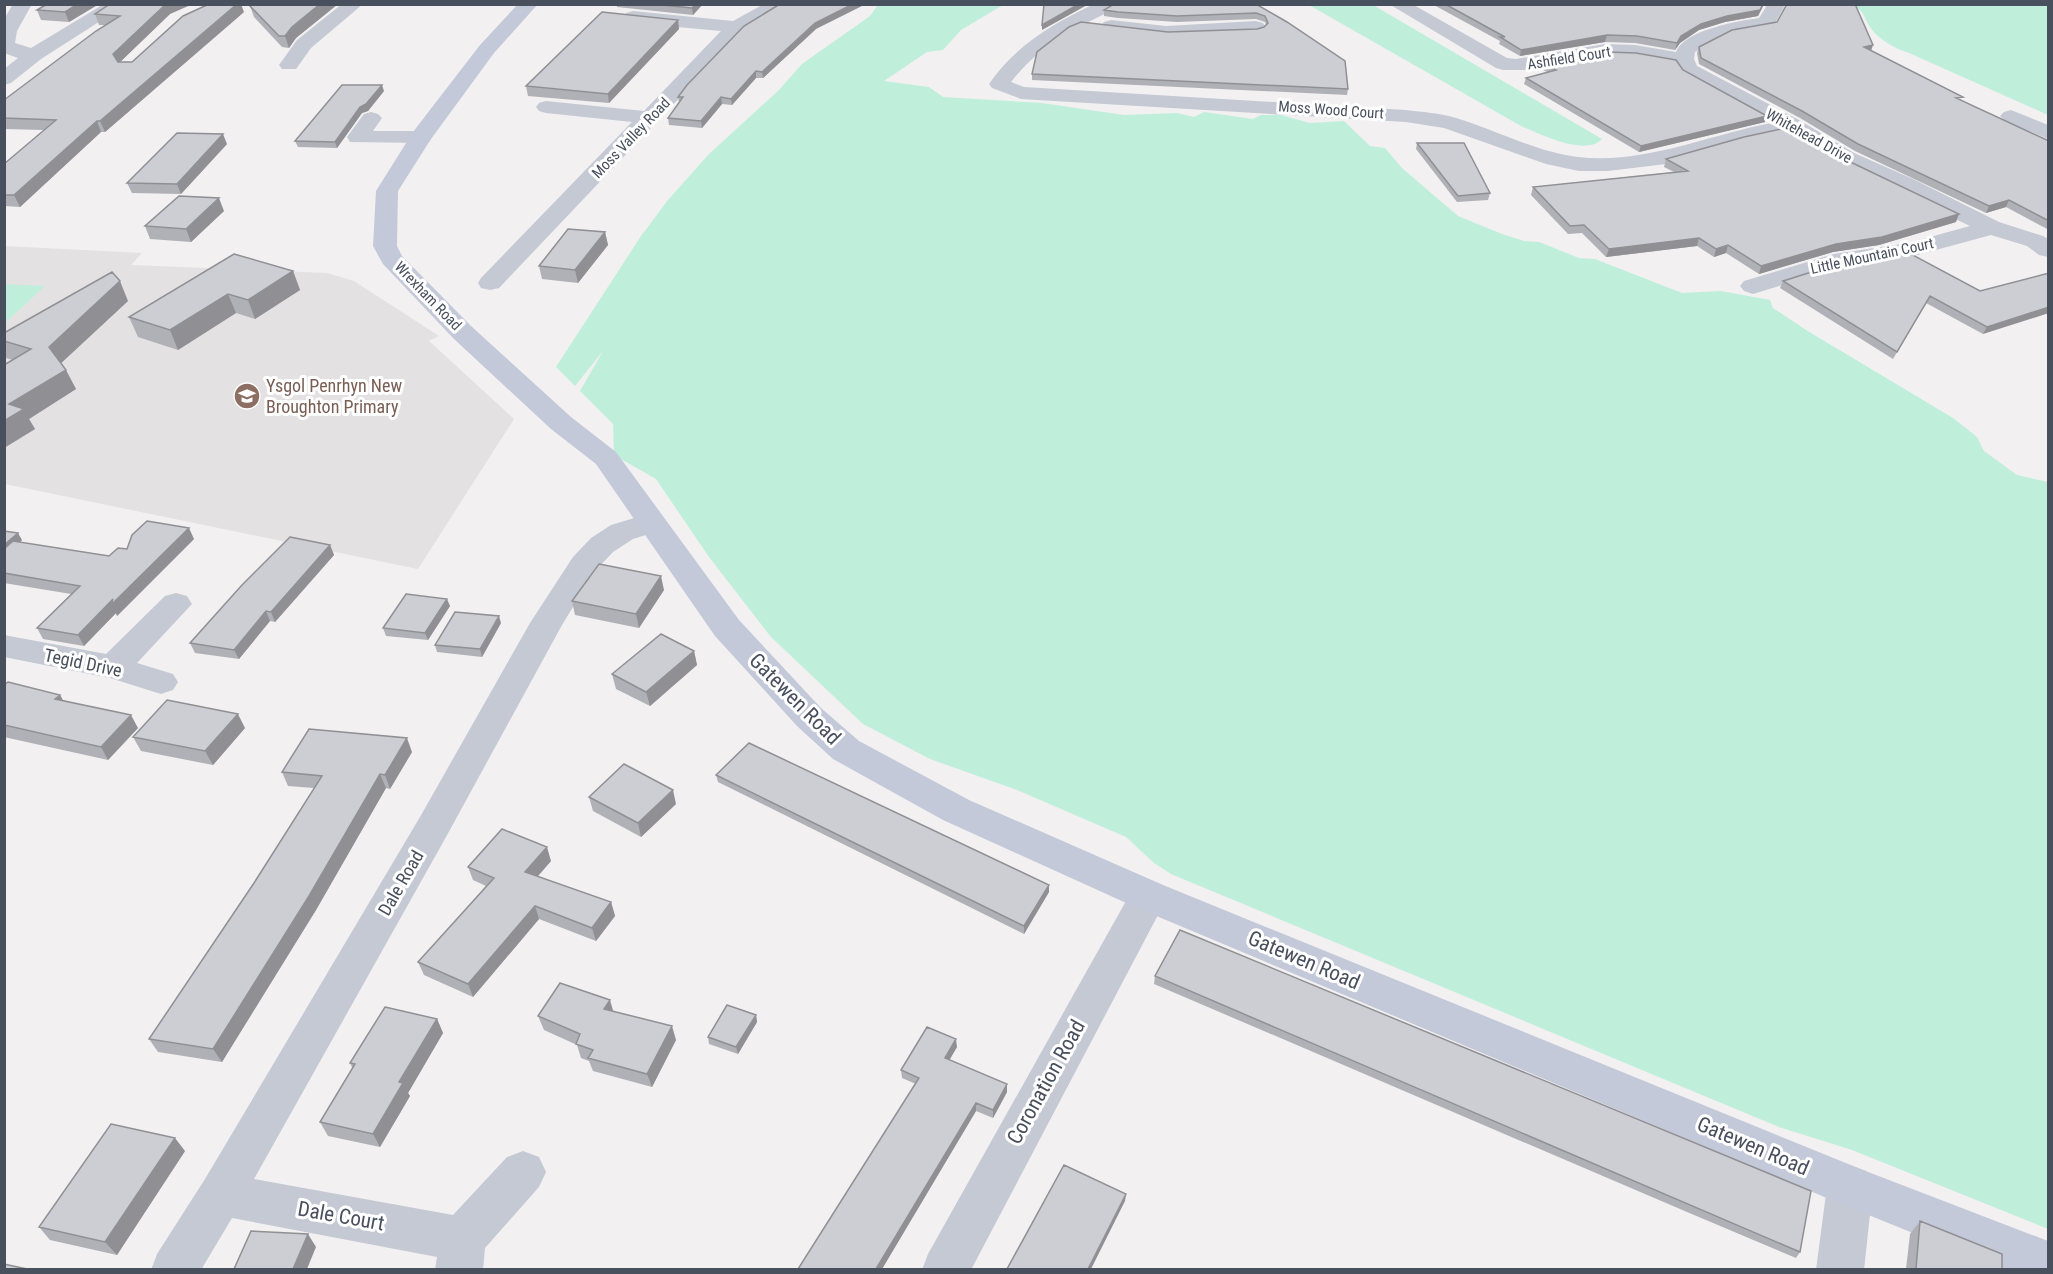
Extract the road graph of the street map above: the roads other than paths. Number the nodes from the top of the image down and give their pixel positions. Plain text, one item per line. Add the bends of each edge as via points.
1 (23, 4) edge
2 (118, 4) edge
3 (354, 4) edge
4 (529, 4) edge
5 (779, 4) edge
6 (1110, 4) edge
7 (1398, 4) edge
8 (1773, 4) edge
9 (611, 15) edge
10 (1080, 19) junction
11 (736, 27) junction
12 (1256, 27) edge
13 (34, 56) junction
14 (1684, 59) junction
15 (288, 65) dead end
16 (4, 79) edge
17 (546, 107) dead end
18 (2012, 116) dead end
19 (371, 118) dead end
20 (651, 118) junction
21 (1791, 125) junction
22 (2049, 134) edge
23 (358, 137) junction
24 (421, 137) junction
25 (344, 156) dead end
26 (1991, 227) junction
27 (2044, 243) edge
28 (490, 283) dead end
29 (1754, 286) dead end
30 (651, 523) junction
31 (176, 604) dead end
32 (4, 646) edge
33 (113, 667) junction
34 (161, 682) dead end
35 (1149, 896) junction
36 (523, 1172) dead end
37 (1850, 1186) junction
38 (221, 1194) junction
39 (460, 1254) edge
40 (2049, 1264) edge
41 (174, 1269) edge
42 (945, 1269) edge
43 (1840, 1269) edge

1 - 13 street via 7,31 4,45
2 - 13 street
3 - 15 street via 304,44
4 - 24 main road, Wrexham Road via 487,49
5 - 11 street, Moss Valley Road
6 - 10 street, Moss Wood Court
7 - 14 street, Ashfield Court via 1503,64 1530,64 1604,50
8 - 14 street via 1766,22 1724,29 1686,48
9 - 11 street
10 - 12 street via 1153,31
10 - 21 street, Moss Wood Court via 1061,27 1019,59 999,84 1021,93 1406,116 1448,122 1579,164 1665,157
11 - 20 street, Moss Valley Road
13 - 16 street
14 - 21 street, Whitehead Drive via 1689,70
17 - 20 street
18 - 22 street
19 - 23 street
20 - 28 street, Moss Valley Road
21 - 26 street, Whitehead Drive via 1846,158
23 - 24 street
23 - 25 street
24 - 30 main road, Wrexham Road via 387,191 388,253 462,332 606,459
26 - 27 street, Whitehead Drive
26 - 29 street, Little Mountain Court via 1910,250 1834,261
30 - 35 main road, Gatewen Road via 727,628 809,717 846,750 956,810
30 - 38 street, Dale Road via 622,532 602,545 584,564 546,623 433,828
31 - 33 street
32 - 33 street, Tegid Drive
33 - 34 street, Tegid Drive
35 - 37 main road, Gatewen Road
35 - 42 street, Coronation Road
36 - 39 street, Dale Court
37 - 40 main road, Gatewen Road
37 - 43 street
38 - 39 street, Dale Court
38 - 41 street, Dale Road

